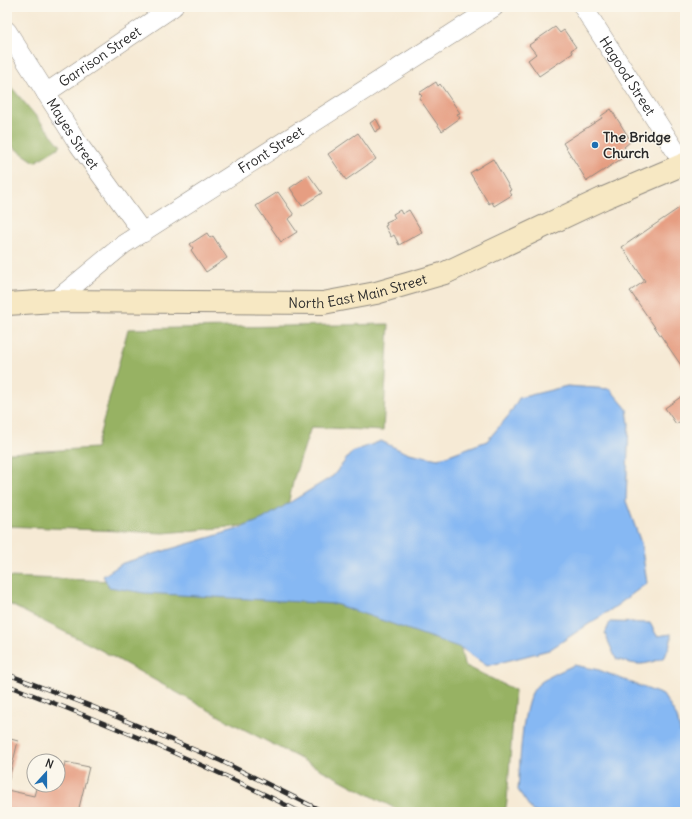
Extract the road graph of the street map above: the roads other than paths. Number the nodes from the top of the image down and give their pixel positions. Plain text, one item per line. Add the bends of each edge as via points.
1 (173, 7) edge
2 (494, 7) edge
3 (583, 7) edge
4 (7, 31) edge
5 (46, 94) junction
6 (684, 165) edge
7 (143, 233) junction
8 (55, 301) junction
9 (7, 304) edge

1 - 5 street, Garrison Street
2 - 7 street, Front Street
3 - 6 street, Hagood Street
4 - 5 street, Mayes Street
5 - 7 street, Mayes Street via 79,145
6 - 8 street, North East Main Street via 604,198 445,273 376,294 323,303
7 - 8 street, Front Street via 124,244
8 - 9 street, North East Main Street

